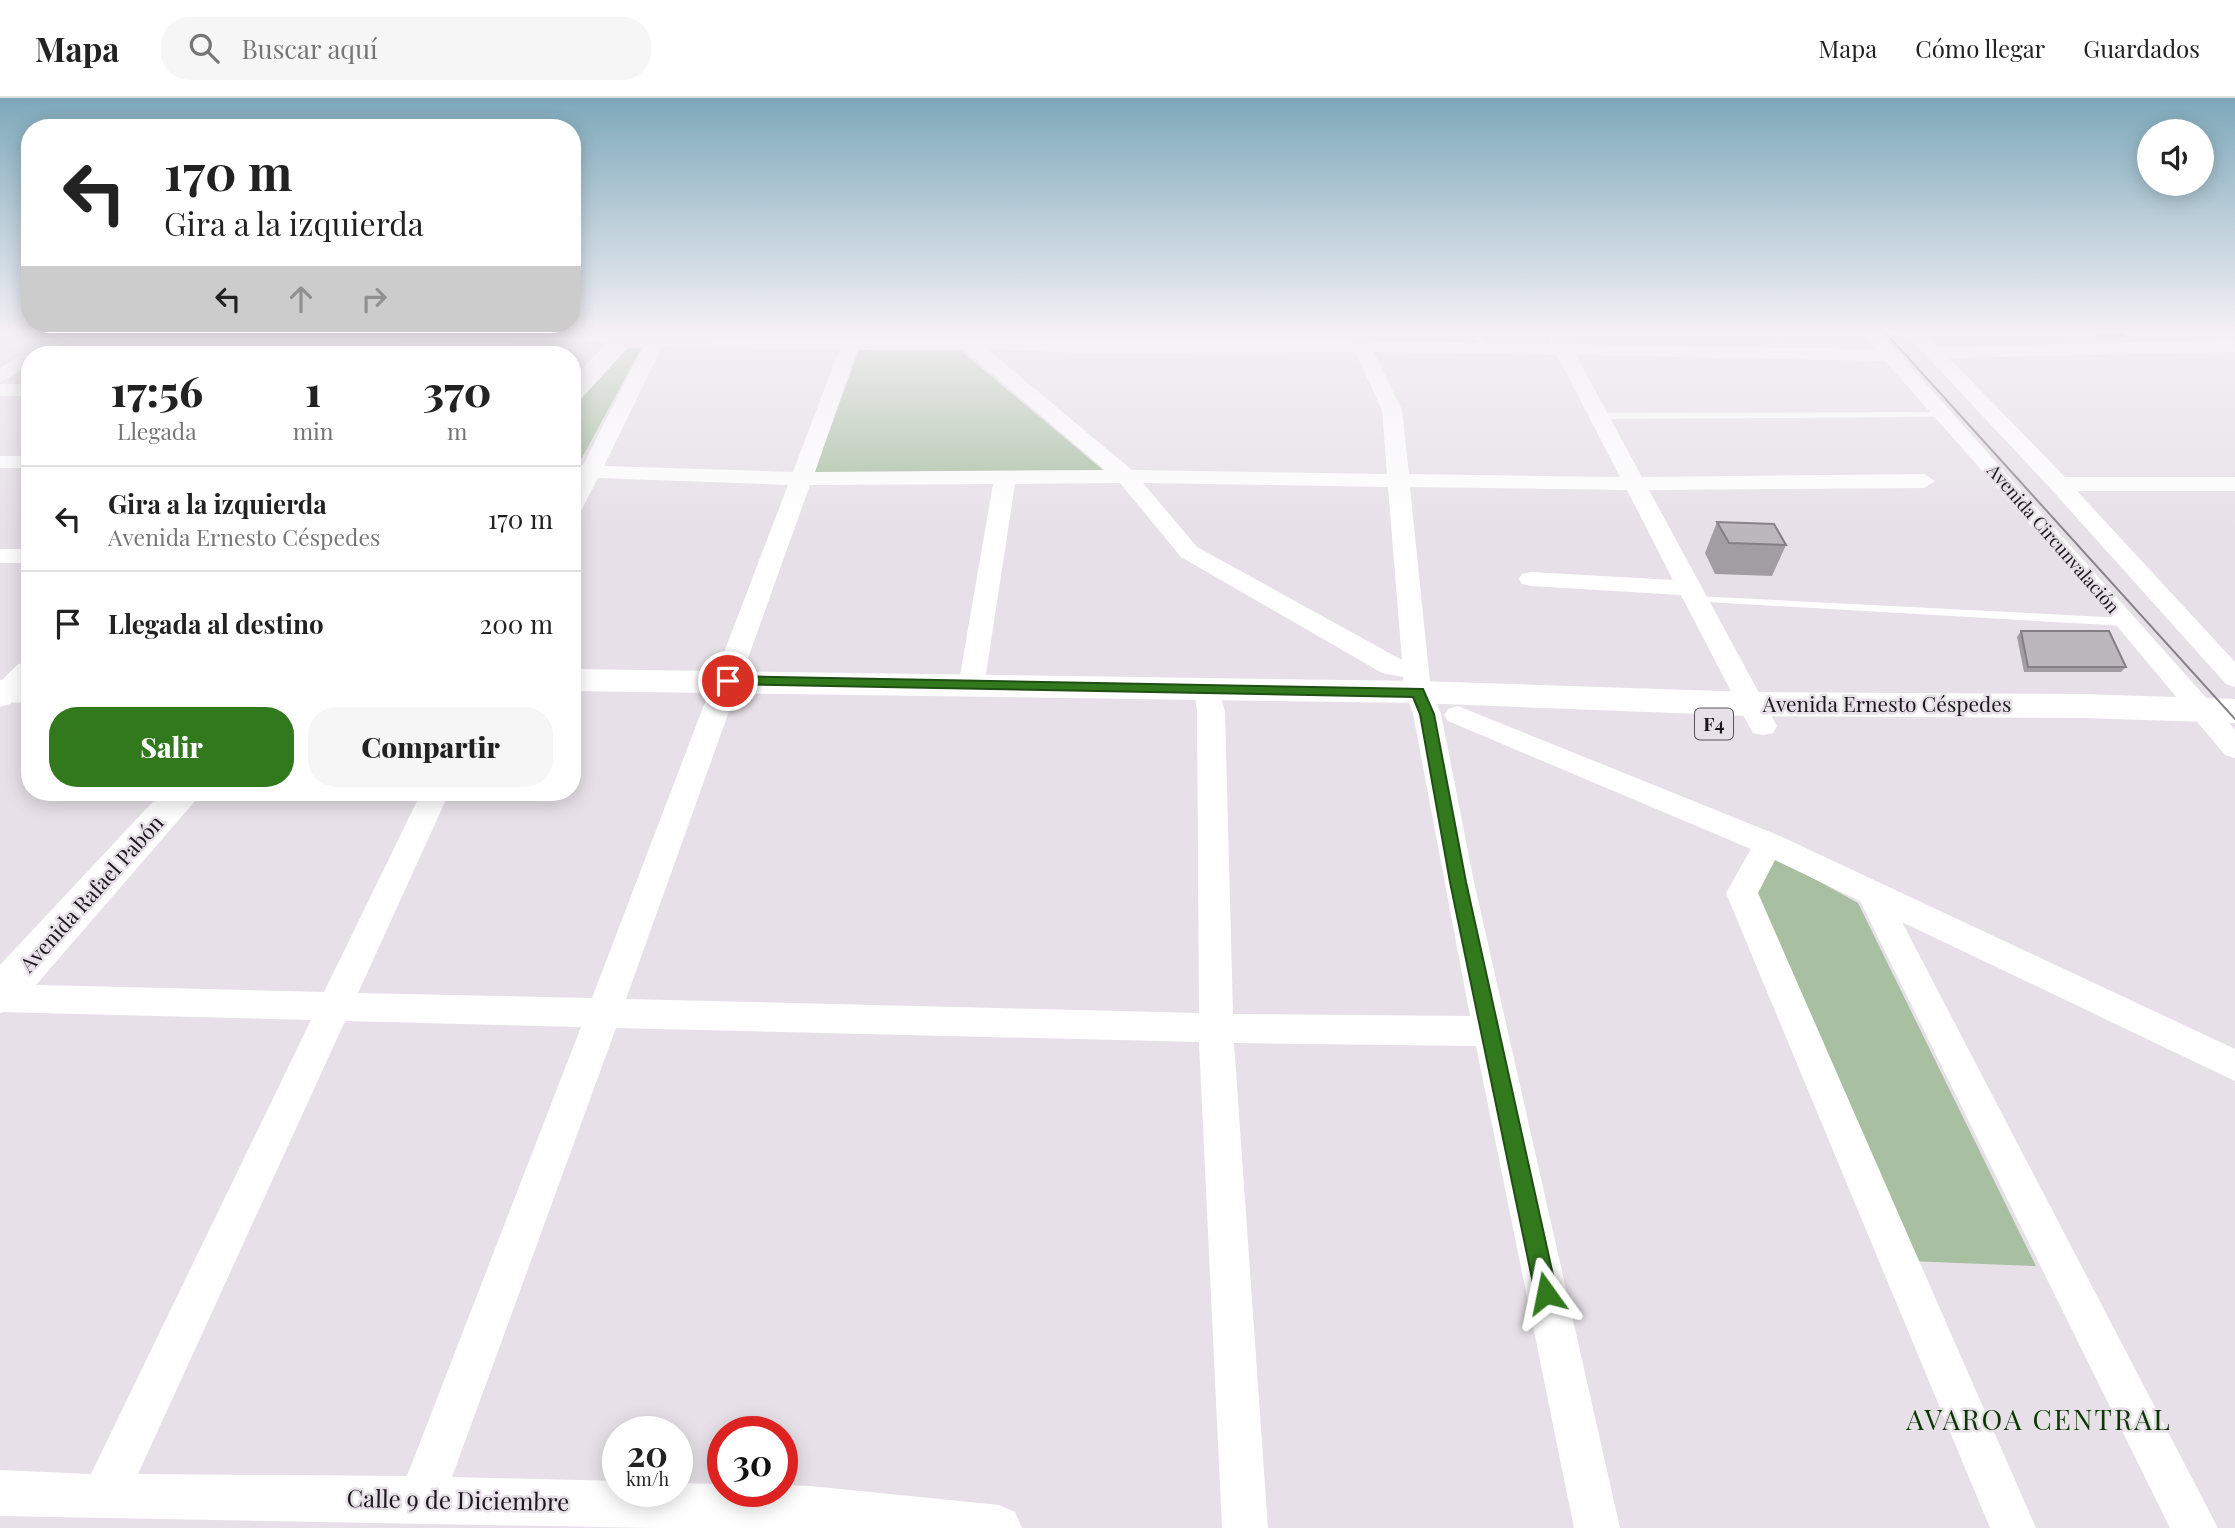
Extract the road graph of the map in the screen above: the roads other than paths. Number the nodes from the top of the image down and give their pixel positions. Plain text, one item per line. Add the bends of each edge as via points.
1 (623, 398) edge
2 (831, 398) edge
3 (1038, 398) edge
4 (1386, 398) edge
5 (1588, 398) edge
6 (1928, 398) edge
7 (1976, 398) edge
8 (1944, 415) junction
9 (1598, 416) junction
10 (0, 462) edge
11 (21, 462) edge
12 (581, 471) edge
13 (1126, 476) junction
14 (1399, 478) junction
15 (801, 479) junction
16 (1005, 479) junction
17 (1924, 481) dead end
18 (1634, 484) junction
19 (2059, 484) junction
20 (2235, 484) edge
21 (0, 556) edge
22 (21, 556) edge
23 (1531, 579) dead end
24 (1692, 594) junction
25 (2126, 622) junction
26 (2235, 678) edge
27 (581, 681) edge
28 (971, 687) junction
29 (724, 693) junction
30 (1430, 698) junction
31 (1209, 700) junction
32 (581, 701) edge
33 (1757, 715) junction
34 (2224, 725) edge
35 (176, 801) edge
36 (431, 801) edge
37 (1769, 845) junction
38 (1872, 894) junction
39 (0, 996) edge
40 (335, 1006) junction
41 (605, 1014) junction
42 (1216, 1028) junction
43 (1491, 1031) junction
44 (2235, 1066) edge
45 (0, 1493) edge
46 (104, 1497) junction
47 (421, 1499) junction
48 (809, 1518) edge
49 (999, 1528) edge
50 (1245, 1528) edge
51 (1597, 1528) edge
52 (2012, 1528) edge
53 (2194, 1528) edge

1 - 12 street
2 - 15 street
3 - 13 street
4 - 14 street via 1392,410
5 - 9 street
6 - 8 street, Avenida Circunvalación
7 - 19 street, Avenida Circunvalación
8 - 9 lane
8 - 25 street, Avenida Circunvalación
9 - 18 street
10 - 11 street
12 - 15 street
13 - 14 street
13 - 16 street
13 - 30 street via 1189,552 1391,667
14 - 18 street
14 - 30 street
15 - 16 street
15 - 29 street
16 - 28 street
17 - 18 street
18 - 24 street
19 - 20 street
19 - 26 street, Avenida Circunvalación
21 - 22 street
23 - 24 street
24 - 25 lane
24 - 33 street
25 - 34 street, Avenida Circunvalación
27 - 29 main road, Avenida Ernesto Céspedes / F4
28 - 29 main road, Avenida Ernesto Céspedes / F4
28 - 31 main road, Avenida Ernesto Céspedes / F4
29 - 31 main road, Avenida Ernesto Céspedes / F4
29 - 32 main road, Avenida Ernesto Céspedes / F4
29 - 41 street
30 - 31 main road, Avenida Ernesto Céspedes / F4
30 - 33 main road, Avenida Ernesto Céspedes / F4
30 - 37 street
30 - 43 street via 1458,882
31 - 42 street
33 - 34 main road, Avenida Ernesto Céspedes / F4
35 - 39 main road, Avenida Rafael Pabón
36 - 40 street
37 - 38 street
37 - 52 street via 1742,893
38 - 44 street
38 - 53 street
39 - 40 street
40 - 41 street
40 - 46 street
41 - 42 street
41 - 47 street
42 - 43 street
42 - 50 street
43 - 51 street
45 - 46 street, Calle 9 de Diciembre
46 - 47 street, Calle 9 de Diciembre
47 - 48 street, Calle 9 de Diciembre
48 - 49 street, Calle 9 de Diciembre

